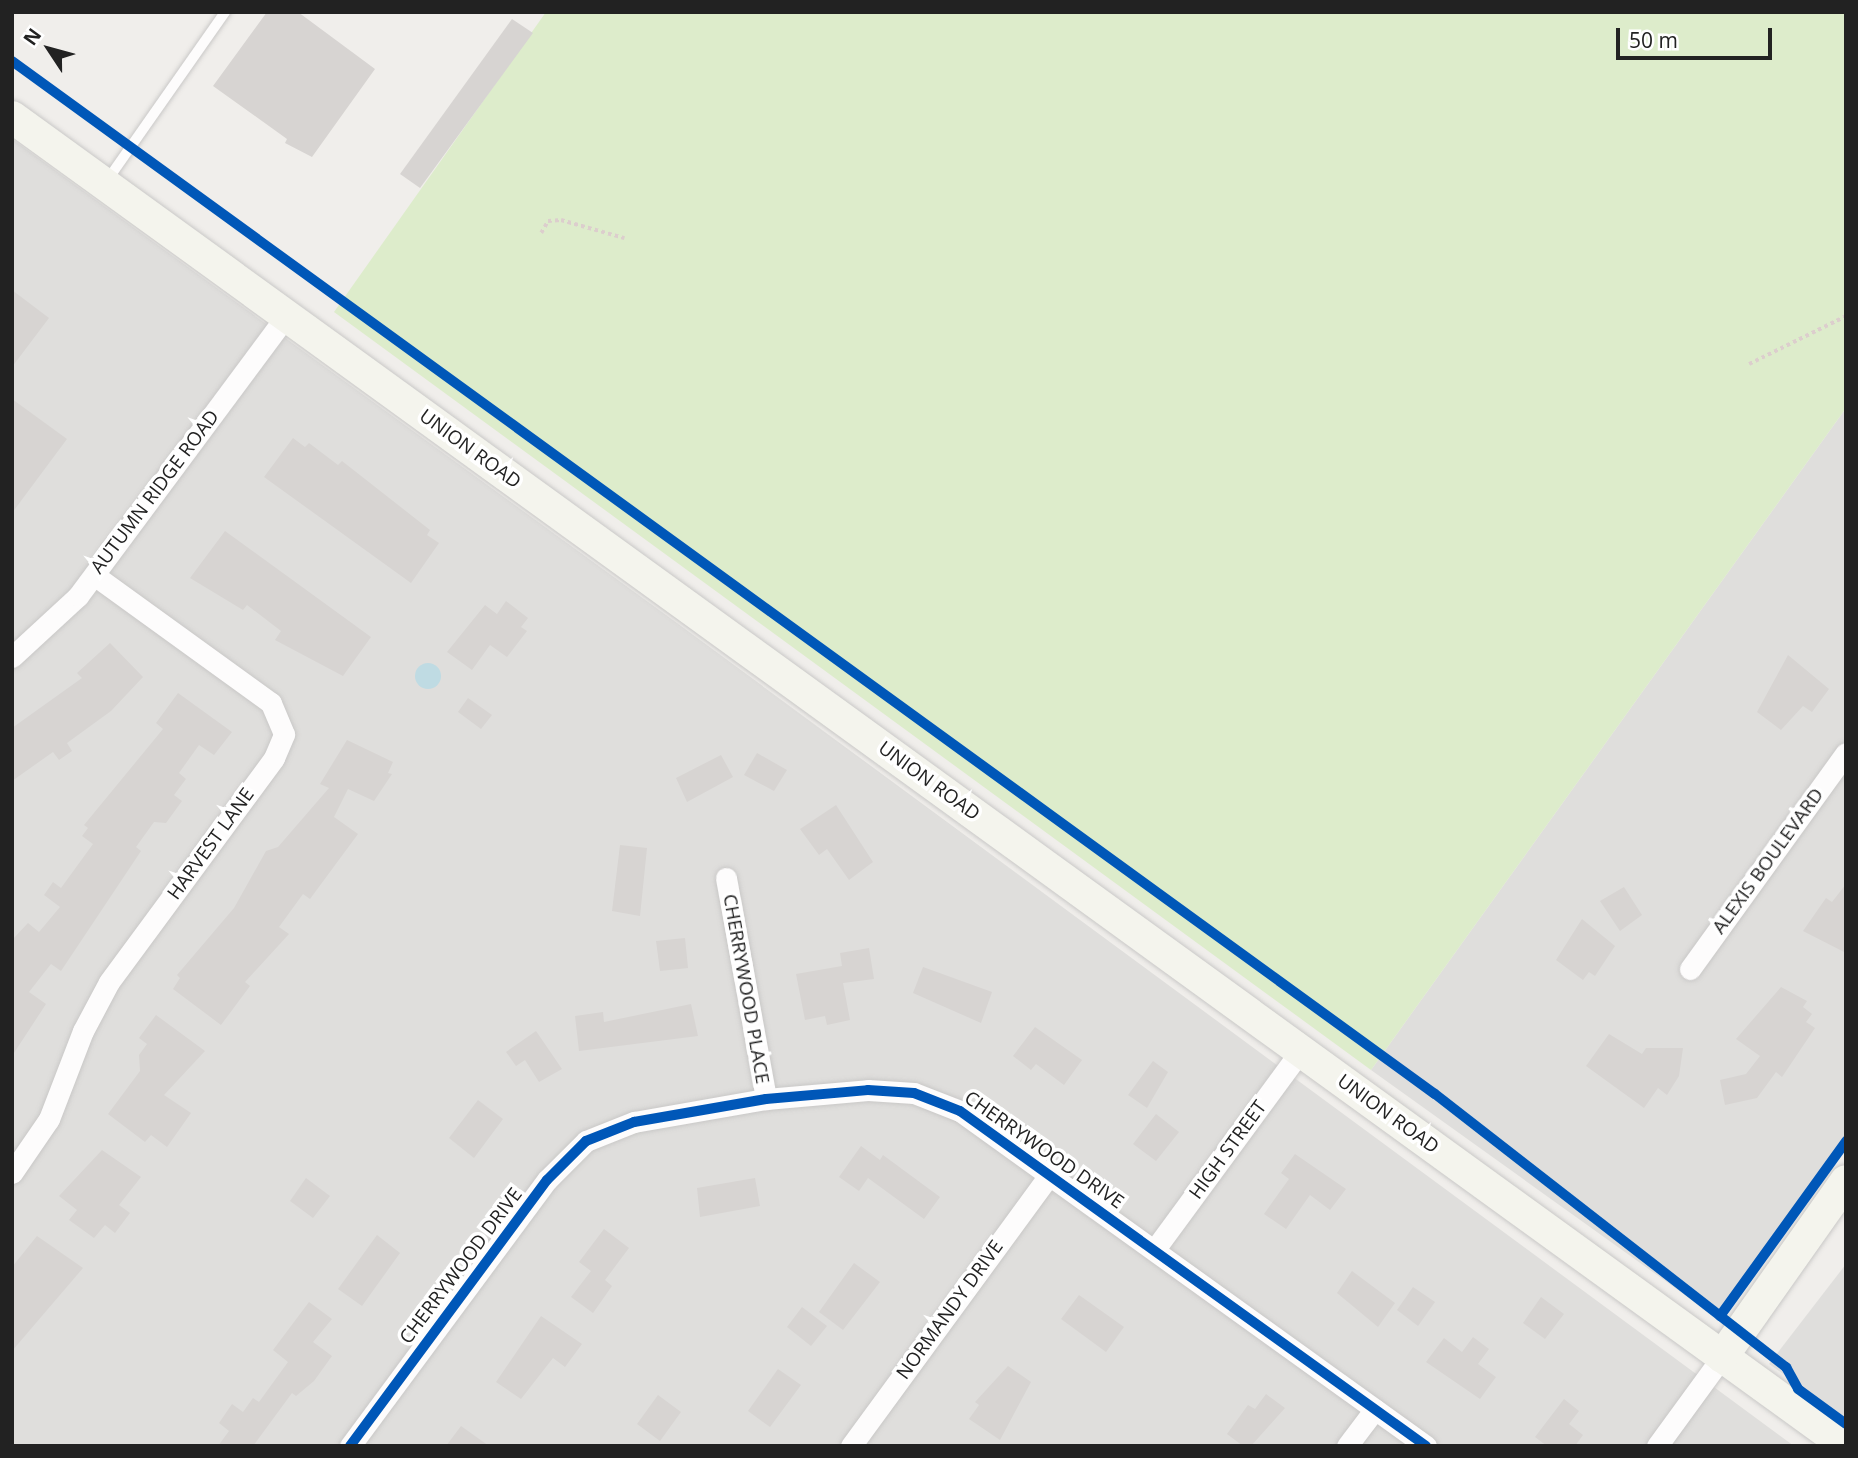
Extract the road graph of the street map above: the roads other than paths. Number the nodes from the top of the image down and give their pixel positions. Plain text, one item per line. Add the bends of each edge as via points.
1 (225, 12) edge
2 (12, 117) edge
3 (105, 185) junction
4 (286, 316) junction
5 (94, 575) junction
6 (12, 657) edge
7 (1846, 753) edge
8 (726, 878) dead end
9 (1690, 970) dead end
10 (1301, 1050) junction
11 (766, 1099) junction
12 (12, 1173) edge
13 (1050, 1174) junction
14 (1846, 1181) edge
15 (1155, 1249) junction
16 (1722, 1357) junction
17 (1375, 1409) junction
18 (350, 1446) edge
19 (851, 1446) edge
20 (1348, 1446) edge
21 (1426, 1446) edge
22 (1657, 1446) edge
23 (1846, 1446) edge

1 - 3 lane
2 - 3 main road, UNION ROAD
3 - 4 main road, UNION ROAD
4 - 5 street, AUTUMN RIDGE ROAD
4 - 10 main road, UNION ROAD
5 - 6 street, AUTUMN RIDGE ROAD via 49,628
5 - 12 street, HARVEST LANE via 271,704 284,734 274,758 109,982 83,1031 49,1119
7 - 9 street, ALEXIS BOULEVARD
8 - 11 street, CHERRYWOOD PLACE
10 - 15 street, HIGH STREET
10 - 16 main road, UNION ROAD
11 - 13 street, CHERRYWOOD DRIVE via 868,1090 937,1099
11 - 18 street, CHERRYWOOD DRIVE via 634,1122 586,1141 547,1180
13 - 15 street, CHERRYWOOD DRIVE
13 - 19 street, NORMANDY DRIVE
14 - 16 main road
15 - 17 street, CHERRYWOOD DRIVE
16 - 22 street
16 - 23 main road, UNION ROAD
17 - 20 street
17 - 21 street, CHERRYWOOD DRIVE

